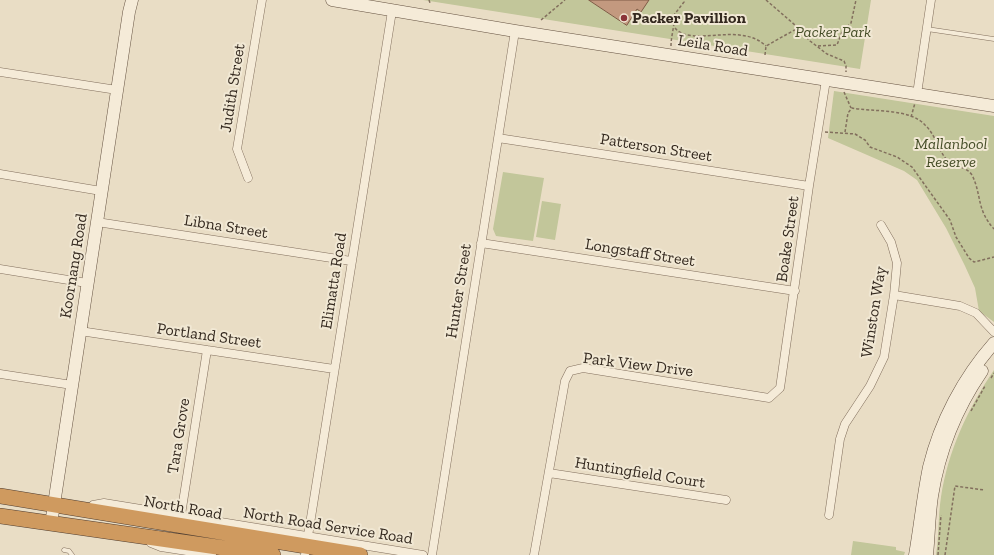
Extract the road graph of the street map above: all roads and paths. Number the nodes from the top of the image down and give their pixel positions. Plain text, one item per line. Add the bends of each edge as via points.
1 (132, 0) edge
2 (262, 0) edge
3 (332, 0) edge
4 (429, 0) edge
5 (565, 0) edge
6 (683, 0) edge
7 (766, 0) edge
8 (856, 0) edge
9 (930, 0) edge
10 (350, 1) edge
11 (430, 3) dead end
12 (129, 6) edge
13 (392, 11) junction
14 (541, 20) dead end
15 (675, 28) junction
16 (798, 28) junction
17 (926, 29) junction
18 (515, 31) junction
19 (994, 39) edge
20 (766, 46) junction
21 (818, 46) junction
22 (670, 56) junction
23 (765, 56) dead end
24 (0, 72) edge
25 (826, 80) junction
26 (844, 83) junction
27 (117, 90) junction
28 (917, 94) junction
29 (994, 106) edge
30 (852, 108) junction
31 (911, 117) junction
32 (818, 130) junction
33 (845, 132) junction
34 (498, 138) junction
35 (0, 174) edge
36 (248, 178) dead end
37 (809, 186) junction
38 (102, 191) junction
39 (97, 222) junction
40 (881, 225) dead end
41 (994, 229) edge
42 (481, 243) junction
43 (994, 257) edge
44 (351, 261) junction
45 (0, 269) edge
46 (87, 283) junction
47 (795, 291) junction
48 (894, 295) junction
49 (80, 331) junction
50 (994, 332) edge
51 (994, 343) edge
52 (207, 350) junction
53 (994, 356) edge
54 (334, 369) junction
55 (994, 373) edge
56 (0, 374) edge
57 (989, 380) dead end
58 (986, 385) dead end
59 (72, 386) junction
60 (769, 398) joint
61 (970, 413) dead end
62 (549, 473) junction
63 (984, 490) dead end
64 (0, 496) edge
65 (0, 499) edge
66 (726, 500) dead end
67 (54, 504) junction
68 (941, 510) dead end
69 (828, 515) dead end
70 (0, 516) edge
71 (180, 521) junction
72 (51, 524) junction
73 (131, 536) junction
74 (306, 546) edge
75 (64, 550) dead end
76 (72, 555) edge
77 (212, 555) edge
78 (273, 555) edge
79 (360, 555) edge
80 (423, 555) edge
81 (432, 555) edge
82 (534, 555) edge
83 (915, 555) edge
84 (927, 555) edge
85 (938, 555) edge
86 (945, 555) edge

1 - 12 street, Koornang Road
2 - 36 street, Judith Street via 237,149
3 - 10 street, Leila Road
4 - 11 path
5 - 14 path
6 - 15 path via 674,15
7 - 16 path
8 - 21 path via 851,23 842,32 837,45
9 - 17 street
10 - 13 street, Leila Road
12 - 27 street, Koornang Road
13 - 18 street, Leila Road
13 - 44 street, Elimatta Road
15 - 20 path via 689,37 705,34 744,35
15 - 22 path via 671,38
16 - 20 path
16 - 21 path
17 - 19 lane
17 - 28 street
18 - 22 street, Leila Road
18 - 34 street, Hunter Street
20 - 23 path
21 - 26 path via 827,54 844,61
22 - 25 street, Leila Road
24 - 27 street
25 - 26 street, Leila Road
25 - 32 street, Boake Street
26 - 28 street, Leila Road
26 - 30 path via 844,94
27 - 38 street, Koornang Road
28 - 29 street, Leila Road
28 - 31 path
30 - 31 path via 870,112 894,111
30 - 33 path via 848,113
31 - 41 path via 925,123 947,160 967,170 971,175 980,206
32 - 33 path
32 - 37 street, Boake Street
33 - 43 path via 855,134 870,147 897,157 912,167 950,220 956,237 969,258 974,262
34 - 37 street, Patterson Street
34 - 42 street, Hunter Street
35 - 38 street
37 - 47 street, Boake Street
38 - 39 street, Koornang Road
39 - 44 street, Libna Street
39 - 46 street, Koornang Road
40 - 48 street, Winston Way via 891,242 897,263
42 - 47 street, Longstaff Street
42 - 81 street, Hunter Street
44 - 54 street, Elimatta Road
45 - 46 street
46 - 49 street, Koornang Road
47 - 60 street, Boake Street via 780,388
48 - 50 street via 960,306 976,313
48 - 69 street, Winston Way via 884,357 870,386 844,424
49 - 52 street, Portland Street
49 - 59 street, Koornang Road
51 - 83 street via 966,382 942,428 926,484
52 - 54 street, Portland Street
52 - 71 street, Tara Grove
53 - 84 street via 965,400 943,452 932,497
54 - 74 street, Elimatta Road
55 - 57 path
56 - 59 street
58 - 61 path
59 - 67 street, Koornang Road
60 - 62 street, Park View Drive via 583,368 570,371 565,380
62 - 66 street, Huntingfield Court
62 - 82 street, Park View Drive
63 - 86 path via 955,486
64 - 65 street
64 - 67 highway, North Road
67 - 71 highway, North Road
67 - 72 street, Koornang Road
68 - 85 path
70 - 72 highway, North Road
71 - 74 highway, North Road
72 - 73 highway, North Road
73 - 77 street via 161,547
73 - 78 highway, North Road
74 - 79 highway, North Road
74 - 80 street, North Road Service Road
75 - 76 lane

